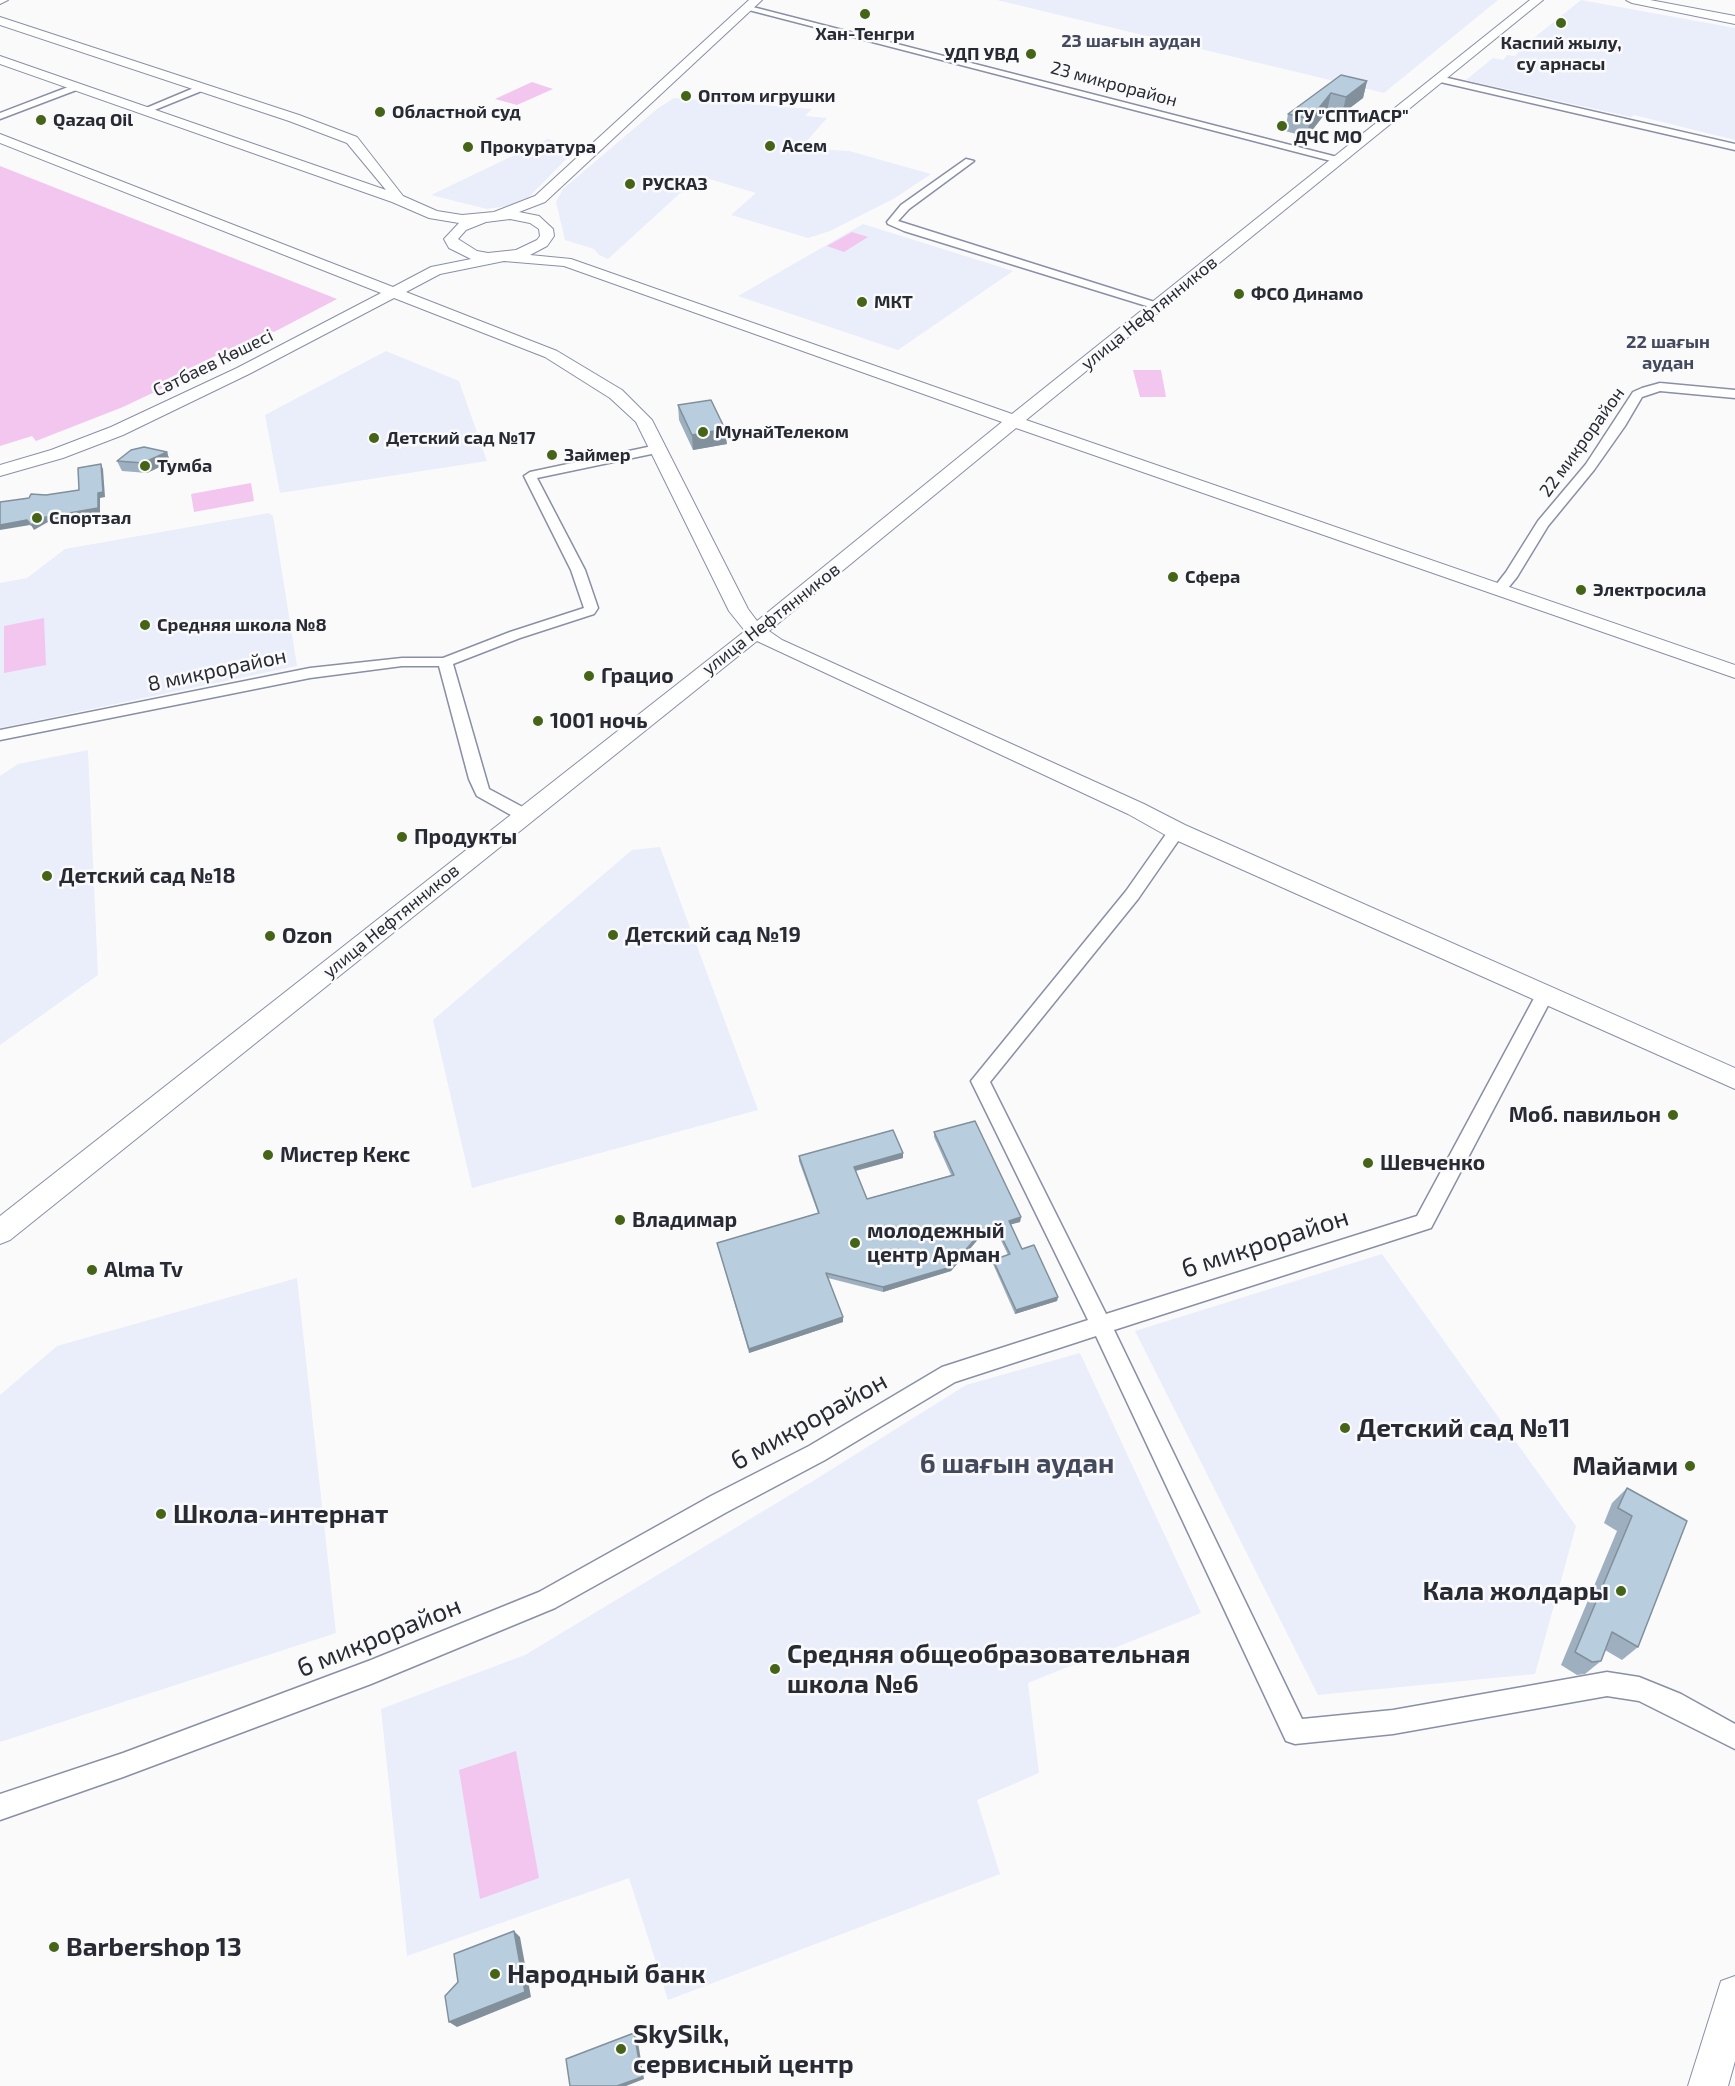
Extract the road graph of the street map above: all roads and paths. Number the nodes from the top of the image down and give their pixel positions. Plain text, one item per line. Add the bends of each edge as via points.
1 (1537, 0) edge
2 (1632, 0) edge
3 (750, 5) edge
4 (1735, 20) edge
5 (0, 21) edge
6 (0, 60) edge
7 (1439, 79) junction
8 (76, 87) junction
9 (201, 88) junction
10 (144, 111) junction
11 (0, 116) edge
12 (0, 138) edge
13 (1735, 147) edge
14 (1338, 160) junction
15 (969, 161) dead end
16 (397, 199) junction
17 (540, 199) junction
18 (434, 215) junction
19 (496, 216) junction
20 (546, 229) junction
21 (452, 239) junction
22 (504, 256) junction
23 (566, 262) junction
24 (436, 270) junction
25 (396, 291) junction
26 (1157, 306) junction
27 (1735, 394) edge
28 (1014, 421) junction
29 (657, 449) junction
30 (0, 471) edge
31 (1499, 590) junction
32 (756, 632) junction
33 (445, 662) junction
34 (1735, 672) edge
35 (0, 735) edge
36 (524, 815) junction
37 (1177, 831) junction
38 (1545, 994) junction
39 (1735, 1079) edge
40 (0, 1232) edge
41 (1101, 1325) junction
42 (1735, 1737) edge
43 (0, 1808) edge
44 (1735, 1995) edge
45 (1708, 2086) edge

1 - 7 street, улица Нефтянников
2 - 4 street
3 - 14 street, 23 микрорайон
3 - 17 street
5 - 9 street
6 - 8 street
7 - 13 street
7 - 14 street, улица Нефтянников
8 - 10 street
8 - 11 street
9 - 10 street
9 - 16 street via 352,140
10 - 16 street
12 - 25 street
14 - 26 street, улица Нефтянников
15 - 26 street via 905,207 892,222
16 - 18 street
17 - 19 street
17 - 20 street
18 - 19 street via 462,219
18 - 21 street
19 - 20 street via 534,219
19 - 21 street via 461,226
20 - 22 street via 542,243
20 - 23 street
21 - 22 street via 454,245 473,255
21 - 24 street
22 - 23 street
22 - 24 street, Сәтбаев Көшесі
23 - 28 street
24 - 25 street, Сәтбаев Көшесі
25 - 29 street via 552,354 616,394 643,420
25 - 30 street, Сәтбаев Көшесі via 117,431
26 - 28 street, улица Нефтянников
27 - 31 street, 22 микрорайон via 1660,387 1637,395 1590,467 1543,524
28 - 31 street
28 - 32 street, улица Нефтянников
29 - 32 street via 739,610
29 - 33 street via 530,476 578,570 591,608 589,612 515,634
31 - 34 street
32 - 36 street, улица Нефтянников
32 - 37 street via 865,687
33 - 35 street, 8 микрорайон via 402,662 310,673
33 - 36 street via 483,792
36 - 40 street, улица Нефтянников
37 - 38 street
37 - 41 street via 1132,895 980,1081
38 - 39 street
38 - 41 street, 6 микрорайон via 1424,1221
41 - 42 street via 1295,1732 1393,1722 1607,1684 1639,1689
41 - 43 street, 6 микрорайон via 949,1374 817,1453 547,1600 371,1672
44 - 45 street

